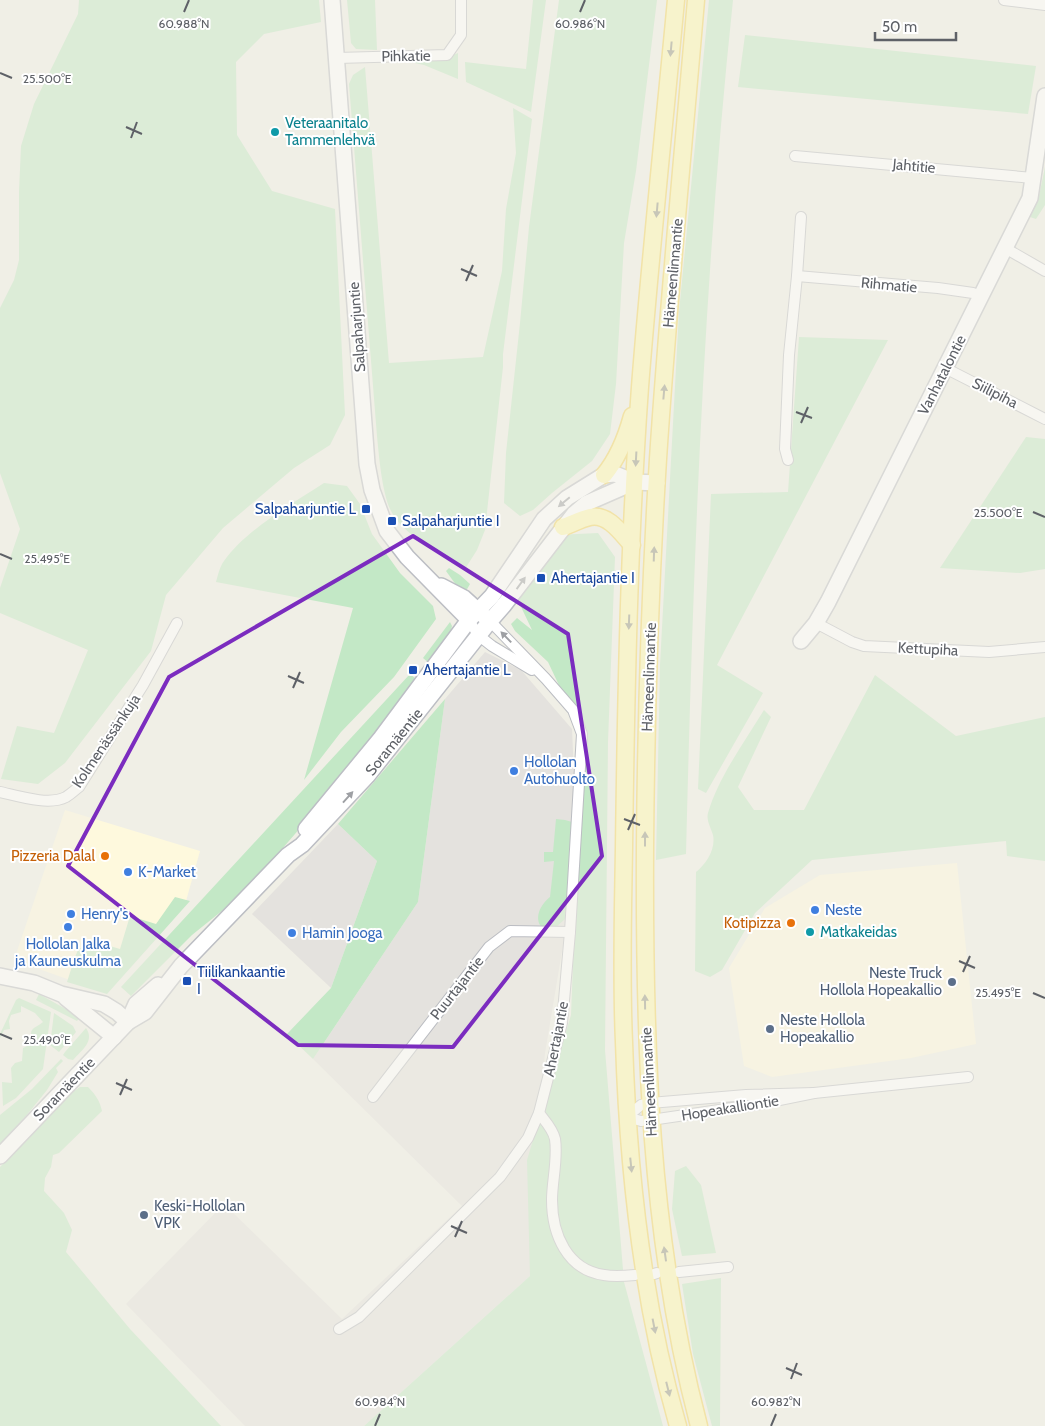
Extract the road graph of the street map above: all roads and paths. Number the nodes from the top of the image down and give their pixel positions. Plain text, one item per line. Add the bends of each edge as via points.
1 (332, 0) edge
2 (461, 0) edge
3 (676, 0) edge
4 (696, 0) edge
5 (1004, 0) edge
6 (1045, 5) edge
7 (336, 58) junction
8 (1045, 96) edge
9 (795, 156) dead end
10 (1033, 178) junction
11 (801, 217) dead end
12 (1005, 248) junction
13 (1045, 271) edge
14 (796, 276) junction
15 (981, 297) junction
16 (945, 368) junction
17 (640, 385) junction
18 (1045, 419) edge
19 (788, 460) dead end
20 (604, 475) junction
21 (635, 482) junction
22 (657, 483) junction
23 (563, 527) junction
24 (632, 546) junction
25 (474, 615) junction
26 (490, 621) junction
27 (816, 623) junction
28 (177, 624) dead end
29 (478, 635) junction
30 (801, 641) dead end
31 (1045, 648) edge
32 (546, 679) junction
33 (0, 792) edge
34 (288, 855) junction
35 (570, 932) junction
36 (0, 976) edge
37 (61, 994) junction
38 (128, 1022) junction
39 (114, 1036) junction
40 (968, 1077) dead end
41 (814, 1093) junction
42 (373, 1098) dead end
43 (650, 1103) junction
44 (539, 1113) junction
45 (628, 1116) junction
46 (651, 1120) junction
47 (0, 1156) edge
48 (728, 1267) dead end
49 (679, 1272) dead end
50 (635, 1275) dead end
51 (340, 1330) dead end
52 (678, 1426) edge
53 (699, 1426) edge

1 - 7 street, Salpaharjuntie
2 - 7 street, Pihkatie via 461,35 447,55
3 -> 17 main road, Hämeenlinnantie
22 -> 4 main road, Hämeenlinnantie
5 - 6 street
7 - 25 street, Salpaharjuntie via 367,464 372,490 387,530 407,557 432,581 464,598
8 - 10 street, Vanhatalontie
9 - 10 street, Jahtitie
10 - 12 street, Vanhatalontie via 1030,198
11 - 14 street
12 - 13 street
12 - 15 street, Vanhatalontie
14 - 15 street, Rihmatie via 938,288
14 - 19 street via 789,355 785,449
15 - 16 street, Vanhatalontie
16 - 18 street, Siilipiha
16 - 27 street, Vanhatalontie
17 - 20 main road via 628,431 613,464
17 -> 21 main road, Hämeenlinnantie
20 - 21 street, Soramäentie via 615,474
20 -> 25 street, Soramäentie via 566,498 544,519 492,596
21 - 22 street, Soramäentie
21 - 23 street, Soramäentie via 588,503
21 - 24 main road, Hämeenlinnantie
43 -> 22 main road, Hämeenlinnantie via 644,962 646,748
23 - 24 main road via 592,516 605,519
26 -> 23 street, Soramäentie
24 -> 45 main road, Hämeenlinnantie via 623,950 623,1040
25 - 26 street
25 - 29 street, Ahertajantie
25 - 34 street, Soramäentie via 381,738 296,840
26 - 29 street, Soramäentie
32 -> 26 street, Ahertajantie
27 - 30 street, Vanhatalontie
27 - 31 street, Kettupiha via 864,646 989,652
28 - 33 street, Kolmenässänkuja via 79,787 65,798 50,800 26,799
29 - 32 street, Ahertajantie
34 -> 29 street, Soramäentie via 308,839 368,775
32 - 35 street, Ahertajantie via 573,710 582,734
34 - 38 street, Soramäentie via 181,966 145,1012
35 - 42 street, Puurtajantie via 510,931 489,947
35 - 44 street, Ahertajantie via 562,1023
36 - 37 street via 34,983
37 - 38 street via 104,1004
37 - 39 street
38 - 39 street, Soramäentie
39 - 47 street, Soramäentie
40 - 41 street, Hopeakalliontie
41 - 43 street, Hopeakalliontie
41 - 46 street, Hopeakalliontie
43 - 45 street, Hopeakalliontie via 641,1105
43 - 46 main road, Hämeenlinnantie
44 - 50 street via 555,1138 552,1201 556,1229 563,1247 588,1270 603,1275
44 - 51 street, Ahertajantie via 528,1138 500,1177 359,1317
45 - 46 street, Hopeakalliontie via 641,1121
45 -> 52 main road, Hämeenlinnantie via 636,1211 652,1316
53 -> 46 main road, Hämeenlinnantie via 681,1354 661,1224
48 - 49 street

